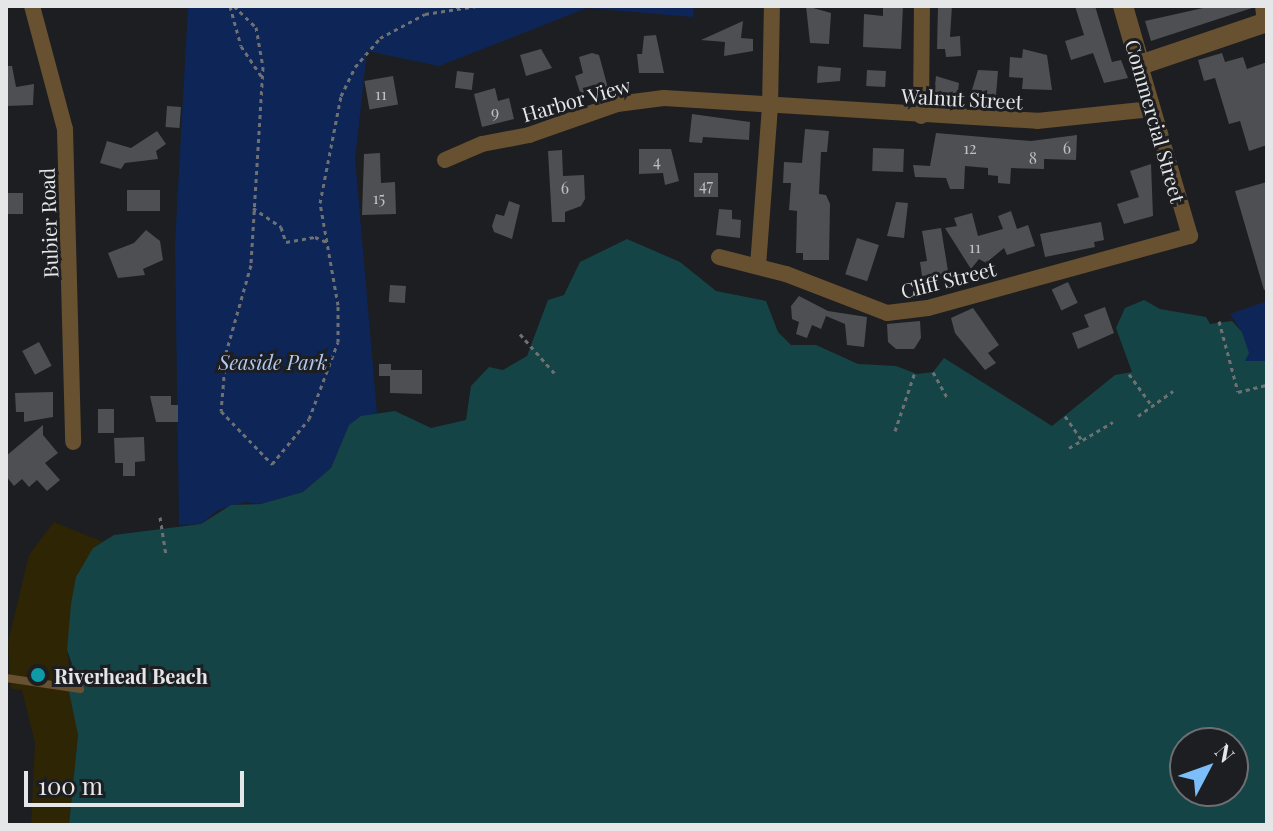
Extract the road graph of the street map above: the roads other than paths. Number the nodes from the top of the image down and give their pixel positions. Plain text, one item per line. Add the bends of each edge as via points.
1 (32, 6) edge
2 (772, 6) edge
3 (922, 6) edge
4 (1123, 6) edge
5 (1265, 17) edge
6 (1140, 65) junction
7 (770, 107) junction
8 (1151, 109) junction
9 (921, 116) junction
10 (445, 160) dead end
11 (1190, 236) joint
12 (719, 257) dead end
13 (758, 266) junction
14 (73, 442) dead end
15 (6, 678) edge
16 (80, 689) dead end

1 - 14 street, Bubier Road via 65,129
2 - 7 street
3 - 9 street
4 - 6 street, Commercial Street
5 - 6 street
6 - 8 street, Commercial Street
7 - 9 street, Walnut Street
7 - 10 street, Harbor View via 664,98 636,101 482,144
7 - 13 street
8 - 9 street, Walnut Street via 1037,121
8 - 11 street, Commercial Street
11 - 13 street, Cliff Street via 928,308 887,313
12 - 13 street, Cliff Street
15 - 16 lane

